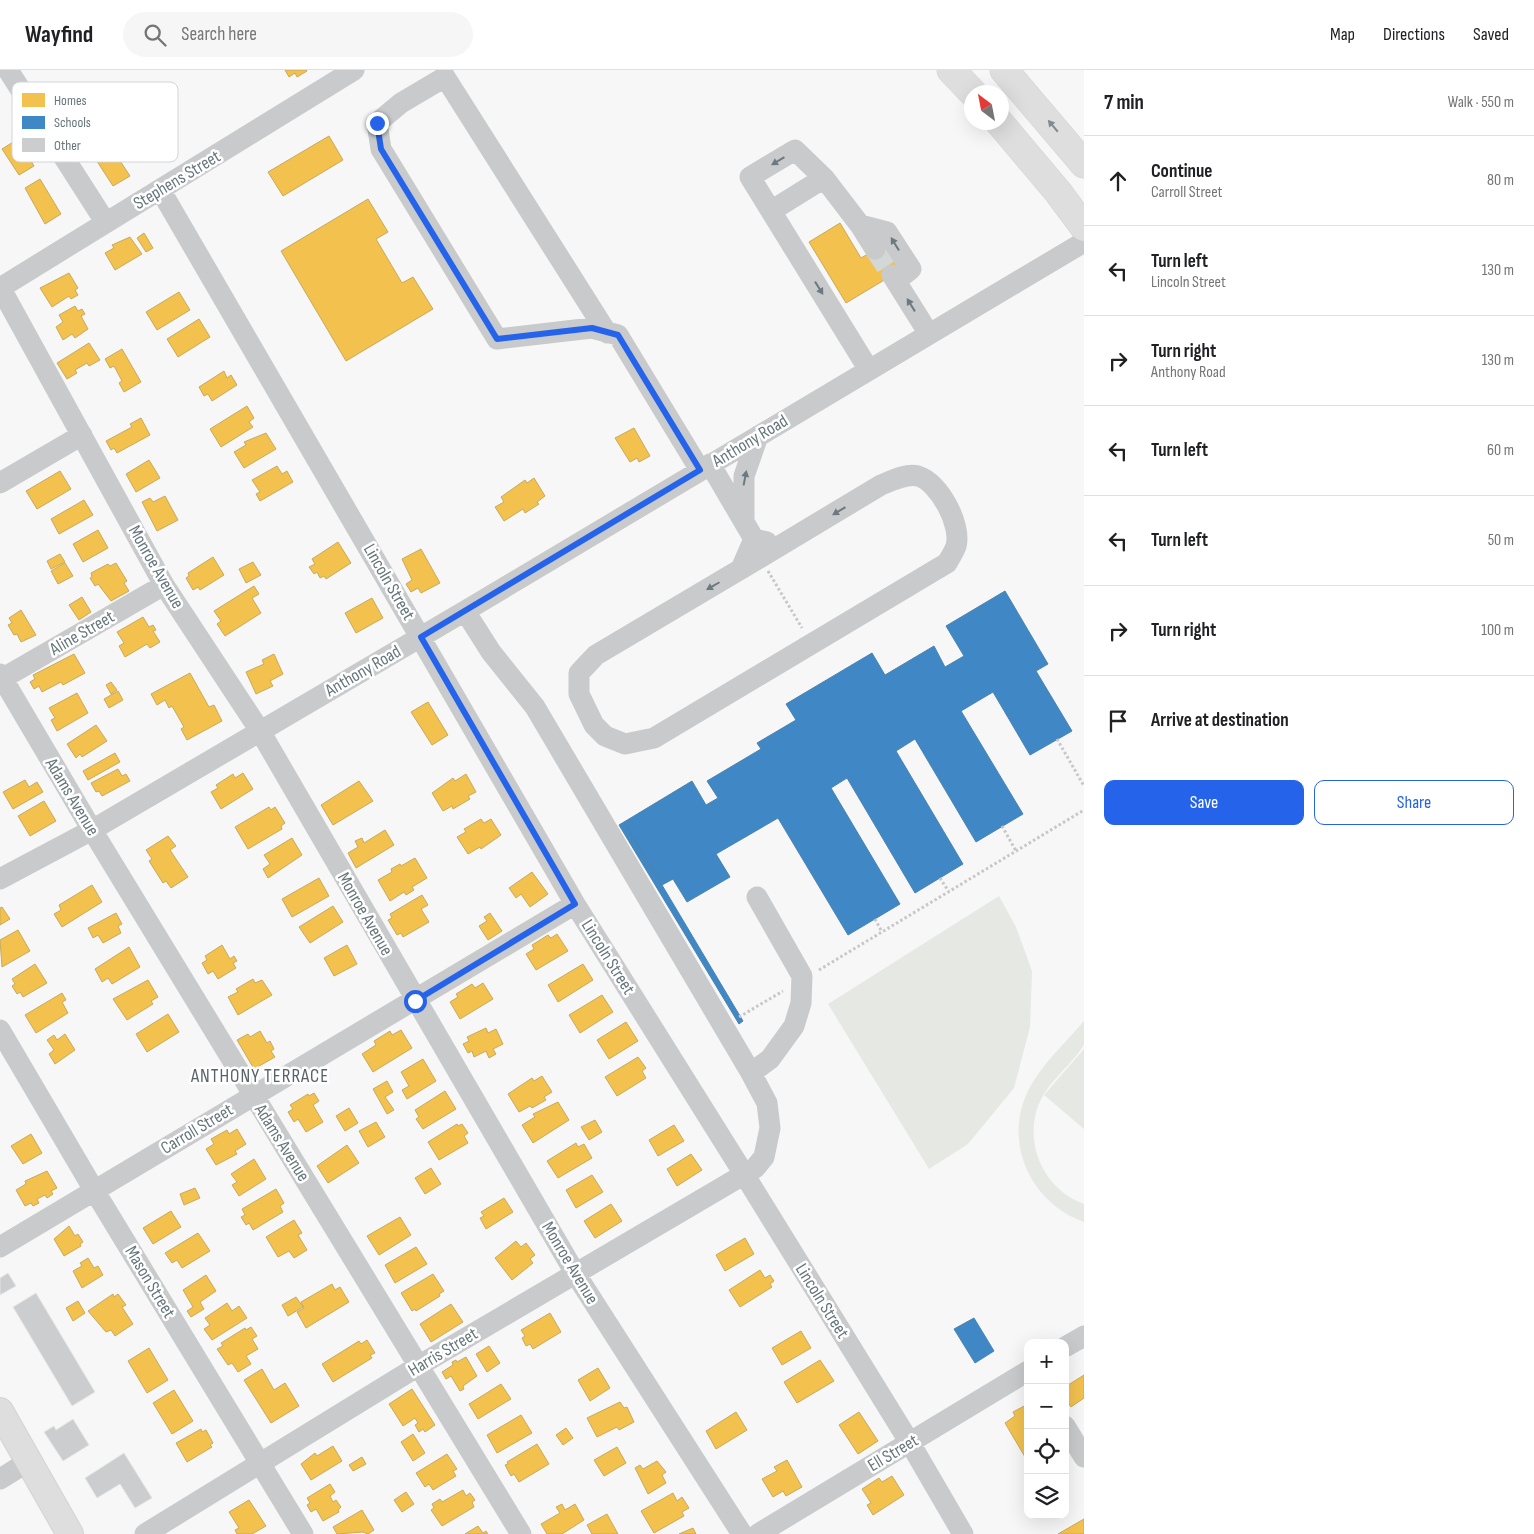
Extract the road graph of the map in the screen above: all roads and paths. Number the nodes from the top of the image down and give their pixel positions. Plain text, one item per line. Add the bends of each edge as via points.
1 (8, 70) edge
2 (354, 70) edge
3 (952, 70) edge
4 (1004, 70) edge
5 (16, 82) edge
6 (966, 85) edge
7 (1006, 130) edge
8 (67, 162) edge
9 (1084, 164) edge
10 (824, 178) junction
11 (161, 191) junction
12 (771, 211) junction
13 (106, 223) junction
14 (860, 225) junction
15 (1084, 227) edge
16 (1084, 242) edge
17 (876, 249) tunnel mouth
18 (0, 288) edge
19 (608, 332) junction
20 (929, 334) junction
21 (869, 370) junction
22 (82, 435) junction
23 (758, 436) junction
24 (705, 467) junction
25 (0, 483) edge
26 (753, 539) junction
27 (164, 585) junction
28 (465, 611) junction
29 (421, 637) junction
30 (812, 644) junction
31 (1, 678) edge
32 (260, 731) junction
33 (1056, 740) dead end
34 (1084, 786) edge
35 (1084, 810) edge
36 (1002, 826) dead end
37 (92, 830) junction
38 (1016, 851) junction
39 (940, 878) dead end
40 (0, 880) edge
41 (949, 892) junction
42 (757, 897) dead end
43 (575, 904) junction
44 (875, 919) dead end
45 (882, 932) junction
46 (801, 980) junction
47 (415, 1001) junction
48 (723, 1026) junction
49 (0, 1030) edge
50 (751, 1073) junction
51 (253, 1096) junction
52 (744, 1174) junction
53 (94, 1190) junction
54 (0, 1247) edge
55 (575, 1273) junction
56 (1084, 1336) edge
57 (1069, 1345) edge
58 (420, 1365) junction
59 (1024, 1373) edge
60 (0, 1411) edge
61 (1067, 1429) edge
62 (910, 1442) junction
63 (1084, 1457) edge
64 (28, 1461) junction
65 (261, 1464) junction
66 (0, 1479) edge
67 (70, 1534) edge
68 (145, 1534) edge
69 (303, 1534) edge
70 (521, 1534) edge
71 (742, 1534) edge
72 (758, 1534) edge
73 (963, 1534) edge

1 - 5 street
2 - 11 street, Stephens Street
3 - 6 highway
9 -> 4 highway
7 - 15 highway
8 - 13 street
10 - 12 street
10 -> 12 street via 795,150 750,177
10 - 14 street
11 - 13 street, Stephens Street
11 - 29 street, Lincoln Street
12 -> 21 street
13 - 18 street, Stephens Street
14 - 17 street
20 -> 14 street via 894,278 911,269 887,232
16 - 20 street, Anthony Road
18 - 22 street, Monroe Avenue
19 - 19 street via 444,77 401,103 377,123 381,149 497,339 592,328
19 - 24 street via 618,335
20 - 21 street, Anthony Road
21 - 23 street, Anthony Road
22 - 25 street
22 - 27 street, Monroe Avenue
23 - 24 street, Anthony Road
26 -> 23 street via 744,476
24 - 26 street
24 - 28 street, Anthony Road
26 - 30 path
30 -> 26 street via 947,563 956,544 955,526 938,489 917,476 899,478 781,546
26 -> 30 street via 741,570 596,655 579,673 579,694 594,725 606,736 625,744 654,738
27 - 31 street, Aline Street
27 - 32 street, Monroe Avenue
28 - 29 street, Anthony Road
28 - 48 street, Harris Street via 490,652 535,707
29 - 32 street, Anthony Road
29 - 43 street, Lincoln Street
31 - 37 street, Adams Avenue
32 - 37 street, Anthony Road
32 - 47 street, Monroe Avenue
33 - 34 path
35 - 38 path
36 - 38 path
37 - 40 street, Anthony Road
37 - 51 street, Adams Avenue
38 - 41 path
39 - 41 path
41 - 45 path
42 - 46 street via 802,976
43 - 47 street, Carroll Street
43 - 52 street, Lincoln Street
44 - 45 path
45 - 46 path
46 - 48 path
46 - 50 street via 801,1003 794,1026 770,1059
47 - 51 street, Carroll Street
47 - 55 street, Monroe Avenue
48 - 50 street, Harris Street
49 - 53 street, Mason Street
50 - 52 street, Harris Street via 767,1103 770,1128 764,1157 755,1168
51 - 53 street, Carroll Street
51 - 58 street, Adams Avenue
52 - 55 street, Harris Street
52 - 62 street, Lincoln Street
53 - 54 street, Carroll Street
53 - 65 street, Mason Street
55 - 58 street, Harris Street
55 - 71 street, Monroe Avenue
56 - 57 street
58 - 65 street, Harris Street
58 - 70 street, Adams Avenue
59 - 62 street, Ell Street
60 - 64 main road
61 - 63 street
62 - 72 street, Ell Street
62 - 73 street, Lincoln Street
64 - 66 street
64 - 67 main road
65 - 68 street, Harris Street
65 - 69 street, Mason Street

